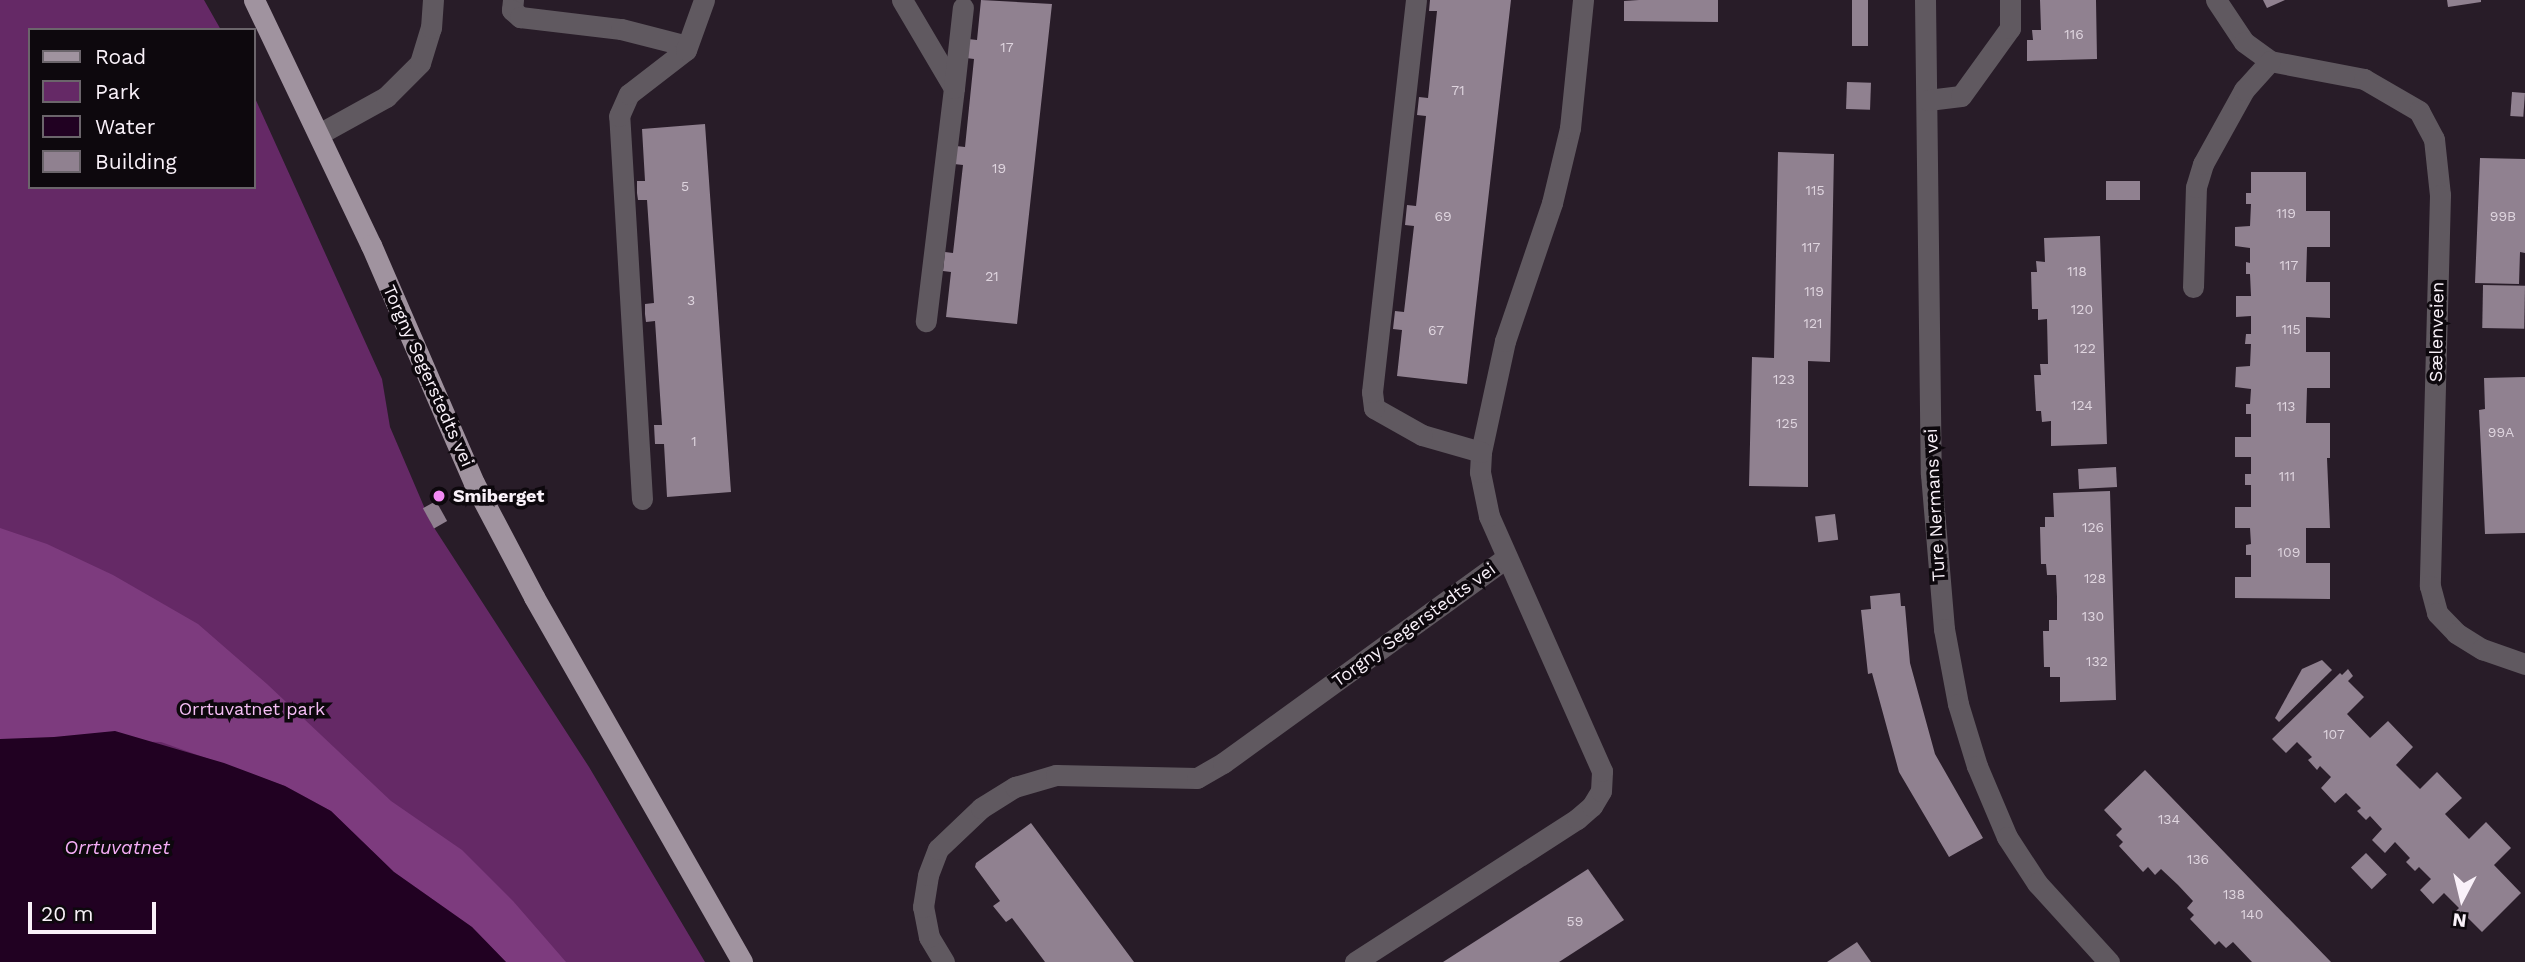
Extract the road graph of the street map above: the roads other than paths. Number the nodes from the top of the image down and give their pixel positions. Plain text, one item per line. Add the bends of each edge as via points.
1 (254, 0) edge
2 (433, 0) edge
3 (513, 0) edge
4 (704, 0) edge
5 (902, 0) edge
6 (1416, 0) edge
7 (1583, 0) edge
8 (1925, 0) edge
9 (2010, 0) edge
10 (2216, 0) edge
11 (963, 7) dead end
12 (687, 46) junction
13 (2270, 61) junction
14 (954, 89) junction
15 (1928, 100) junction
16 (319, 134) junction
17 (2193, 287) dead end
18 (926, 321) dead end
19 (1481, 452) junction
20 (642, 499) dead end
21 (1506, 558) junction
22 (2525, 664) edge
23 (742, 962) edge
24 (944, 962) edge
25 (1355, 962) edge
26 (2109, 962) edge

1 - 16 main road, Torgny Segerstedts vei
2 - 16 street via 431,28 420,63 386,97
3 - 12 street via 512,10 520,17 621,29
4 - 12 street
5 - 14 street
6 - 19 street via 1374,408 1422,435
7 - 19 street via 1570,128 1552,203 1505,341
8 - 15 street, Ture Nermans vei
9 - 15 street via 2010,28 1961,96
10 - 13 street, Sælenveien via 2244,42
11 - 14 street
12 - 20 street via 629,94 619,116
13 - 17 street via 2244,90 2203,164 2196,187
13 - 22 street, Sælenveien via 2364,79 2419,111 2434,139 2440,194 2430,586 2437,613 2456,633 2482,649
14 - 18 street
15 - 26 street, Ture Nermans vei via 1932,485 1944,629 1958,704 1977,766 2007,837 2037,883
16 - 23 main road, Torgny Segerstedts vei via 474,483
19 - 21 street via 1489,516
21 - 24 street, Torgny Segerstedts vei via 1197,778 1056,775 1015,787 981,808 938,849 928,875 923,907 929,937
21 - 25 street, Torgny Segerstedts vei via 1602,771 1601,791 1577,819

